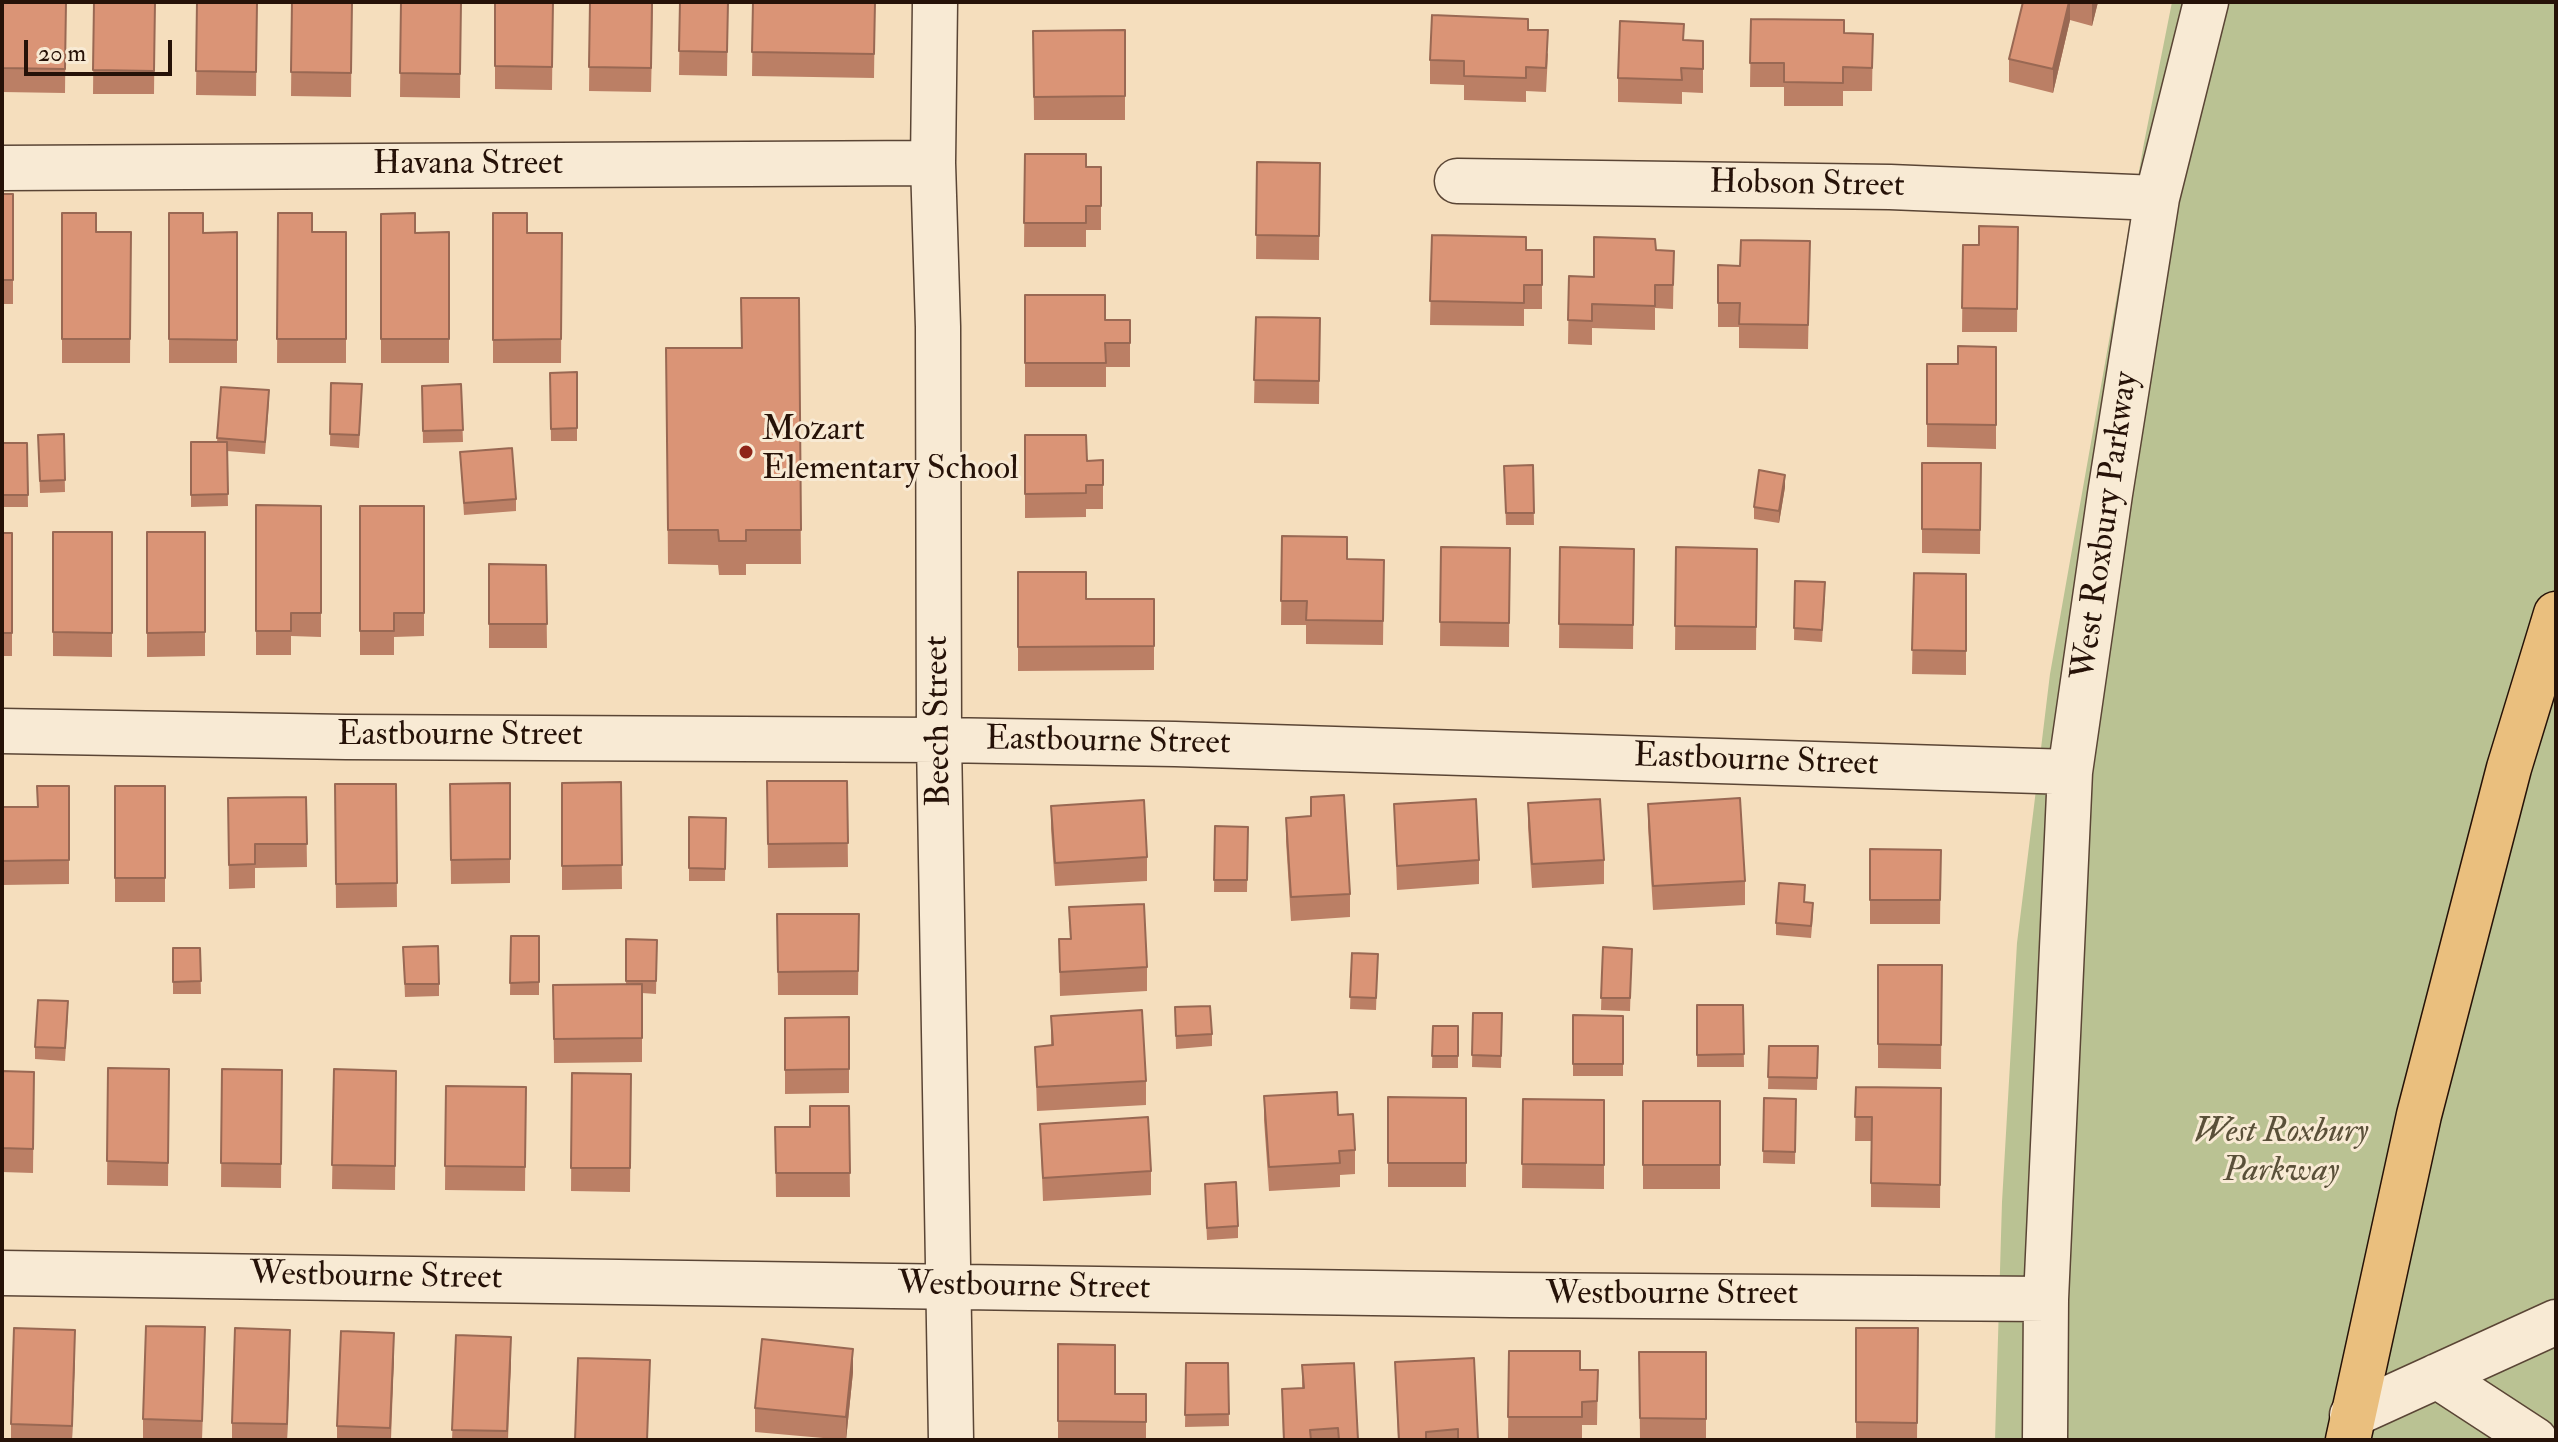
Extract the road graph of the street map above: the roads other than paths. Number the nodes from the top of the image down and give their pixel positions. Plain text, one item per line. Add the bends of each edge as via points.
1 (935, 2) edge
2 (2206, 2) edge
3 (933, 163) junction
4 (2, 168) edge
5 (1457, 181) dead end
6 (2157, 198) junction
7 (2556, 614) edge
8 (2, 731) edge
9 (939, 740) junction
10 (2070, 772) junction
11 (2, 1273) edge
12 (947, 1286) junction
13 (2046, 1299) junction
14 (2556, 1322) edge
15 (2437, 1376) junction
16 (2350, 1427) edge
17 (951, 1440) edge
18 (2045, 1440) edge
19 (2535, 1440) edge

1 - 3 street, Beech Street
2 - 6 street, West Roxbury Parkway
3 - 4 street, Havana Street
3 - 9 street, Beech Street
5 - 6 street, Hobson Street via 1890,187
6 - 10 street, West Roxbury Parkway
7 - 16 main road via 2509,768 2419,1115
8 - 9 street, Eastbourne Street
9 - 10 street, Eastbourne Street
9 - 12 street, Beech Street
10 - 13 street, West Roxbury Parkway
11 - 12 street, Westbourne Street
12 - 13 street, Westbourne Street
12 - 17 street, Beech Street
13 - 18 street, West Roxbury Parkway
14 - 15 street
15 - 16 street
15 - 19 street

